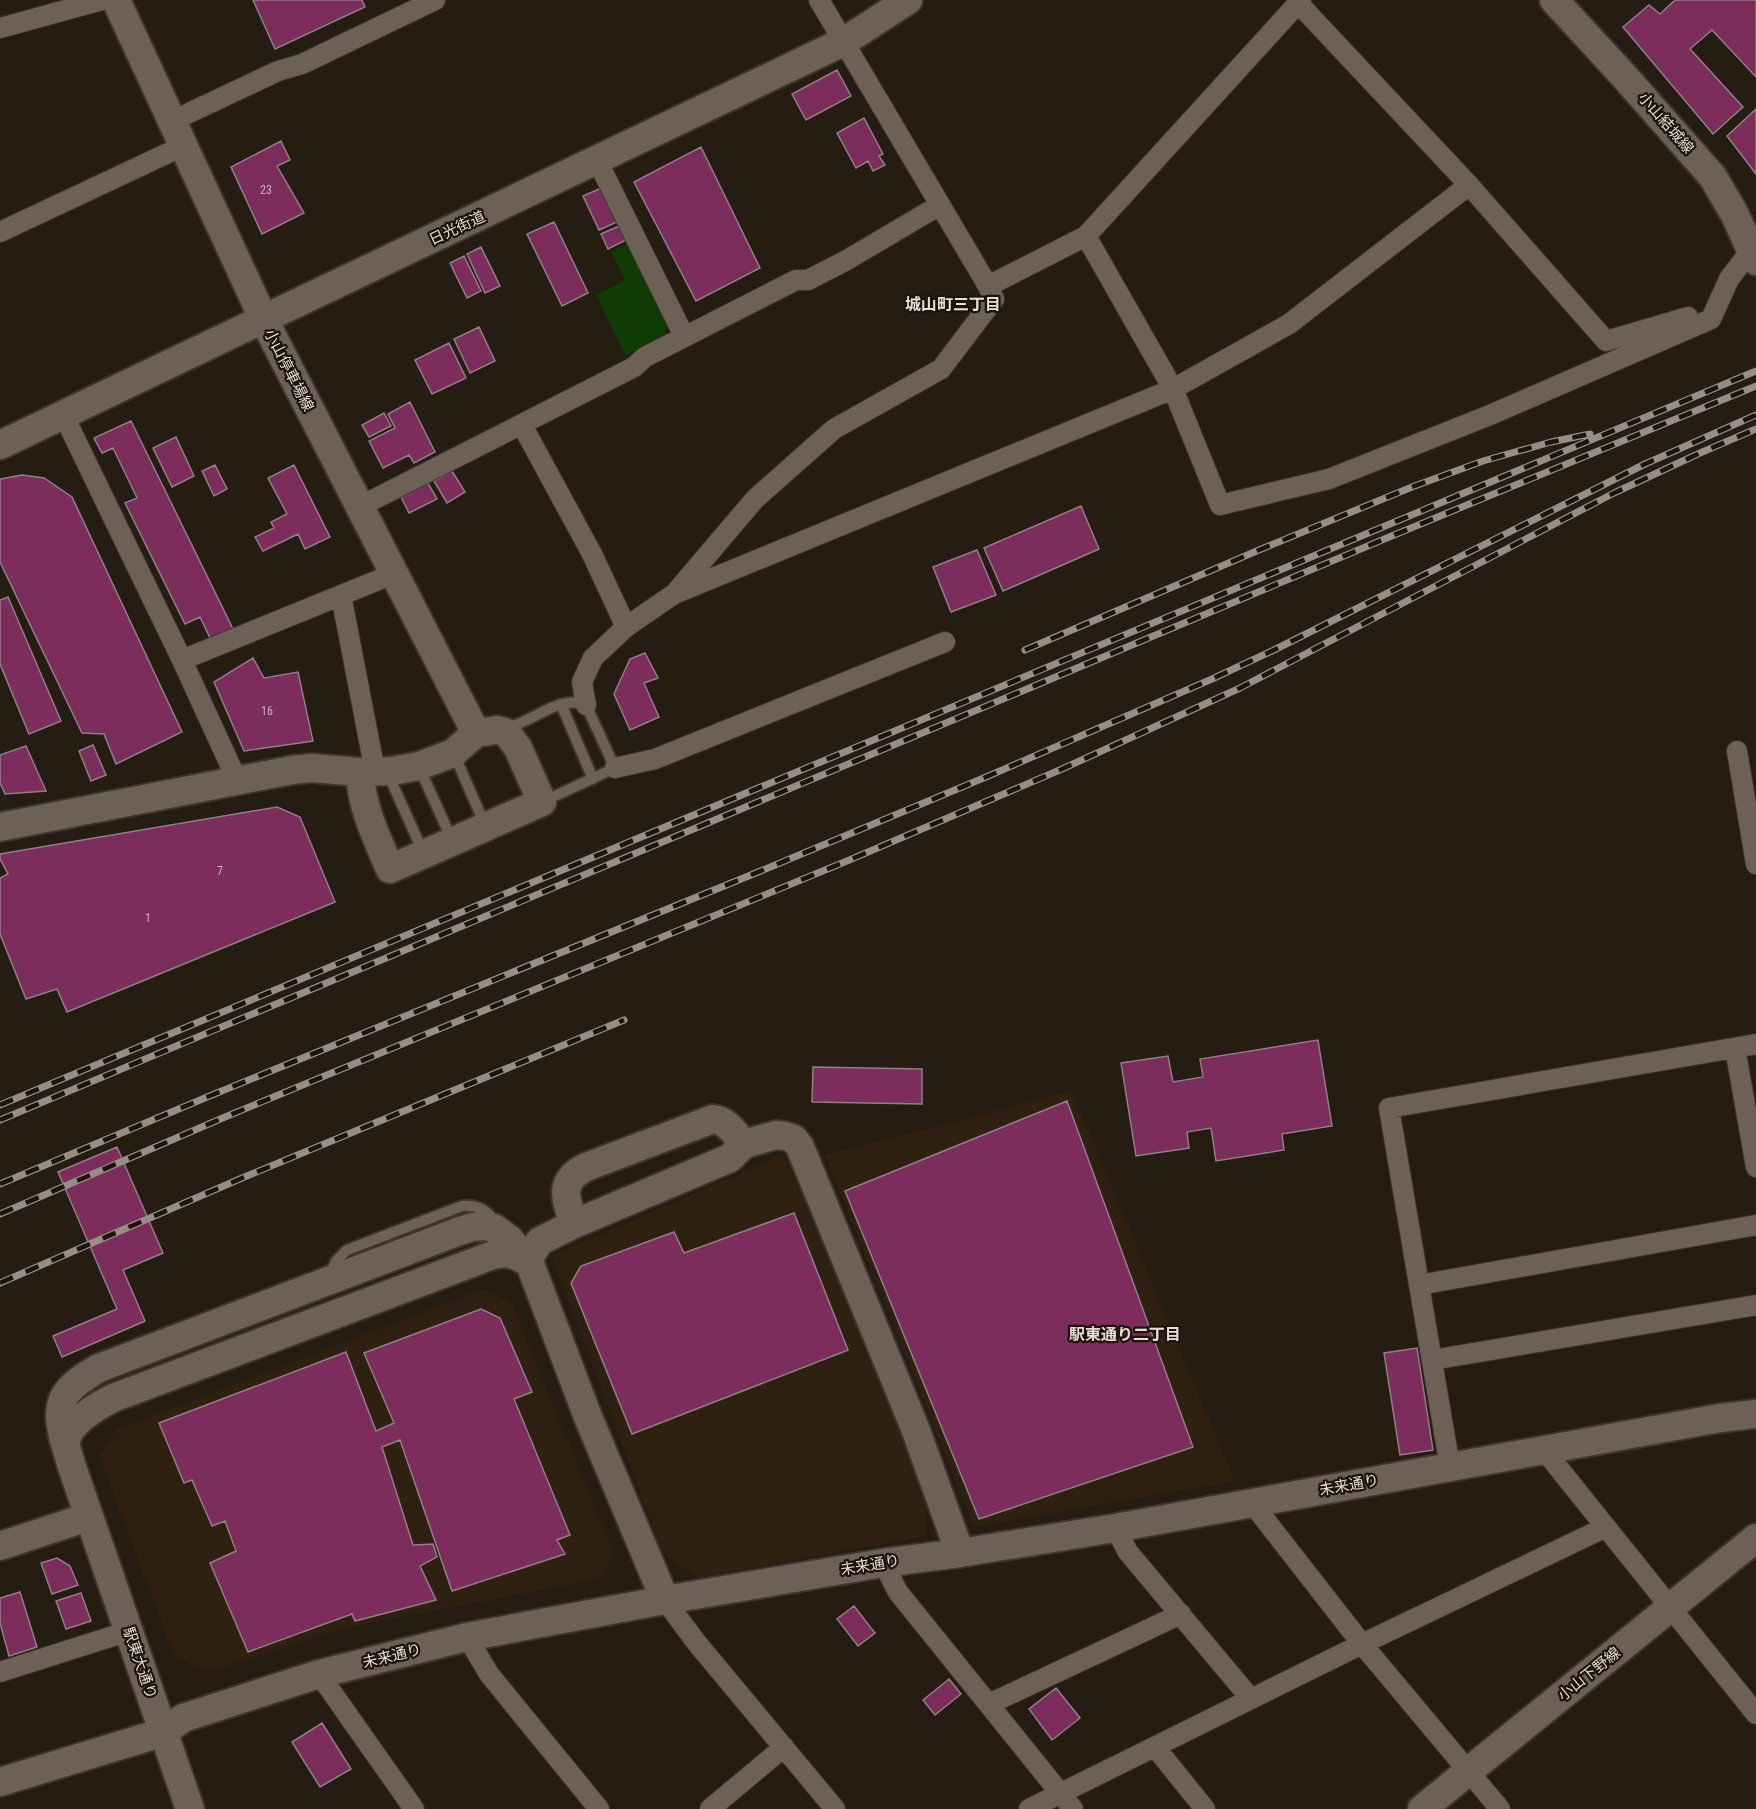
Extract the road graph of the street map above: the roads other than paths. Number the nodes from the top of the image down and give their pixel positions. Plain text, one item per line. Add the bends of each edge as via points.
1 (102, 0) edge
2 (116, 0) edge
3 (435, 0) edge
4 (819, 0) edge
5 (908, 0) edge
6 (1554, 0) edge
7 (1299, 2) edge
8 (0, 28) edge
9 (845, 41) junction
10 (178, 133) junction
11 (597, 160) junction
12 (1469, 185) junction
13 (940, 204) junction
14 (0, 232) edge
15 (1086, 236) junction
16 (1754, 256) edge
17 (988, 286) junction
18 (1711, 319) junction
19 (264, 320) junction
20 (684, 336) junction
21 (1173, 389) junction
22 (64, 416) junction
23 (522, 424) junction
24 (0, 445) edge
25 (359, 507) junction
26 (393, 574) junction
27 (674, 594) junction
28 (341, 595) junction
29 (626, 627) junction
30 (945, 642) dead end
31 (182, 660) junction
32 (561, 704) junction
33 (586, 705) junction
34 (476, 733) junction
35 (1737, 751) dead end
36 (453, 753) junction
37 (419, 766) junction
38 (615, 768) junction
39 (375, 772) junction
40 (593, 778) junction
41 (237, 780) junction
42 (542, 802) junction
43 (0, 827) edge
44 (486, 828) junction
45 (453, 842) junction
46 (424, 854) junction
47 (1756, 864) edge
48 (1756, 1044) edge
49 (1735, 1048) junction
50 (744, 1144) junction
51 (1756, 1167) edge
52 (574, 1224) junction
53 (1756, 1225) edge
54 (530, 1264) junction
55 (1419, 1285) junction
56 (1756, 1305) edge
57 (1432, 1360) junction
58 (1756, 1414) edge
59 (66, 1444) junction
60 (1544, 1450) junction
61 (1450, 1467) junction
62 (1252, 1503) junction
63 (88, 1517) junction
64 (1606, 1527) junction
65 (1115, 1528) junction
66 (1756, 1538) edge
67 (0, 1546) edge
68 (960, 1553) junction
69 (883, 1563) junction
70 (665, 1600) junction
71 (1671, 1607) junction
72 (1181, 1614) junction
73 (129, 1631) junction
74 (467, 1637) junction
75 (1362, 1644) junction
76 (0, 1672) edge
77 (319, 1674) junction
78 (1251, 1699) junction
79 (990, 1704) junction
80 (1756, 1714) edge
81 (164, 1732) junction
82 (784, 1747) junction
83 (1155, 1747) junction
84 (1469, 1771) junction
85 (0, 1782) edge
86 (1060, 1793) junction
87 (190, 1809) edge
88 (414, 1809) edge
89 (599, 1809) edge
90 (710, 1809) edge
91 (835, 1809) edge
92 (1029, 1809) edge
93 (1073, 1809) edge
94 (1205, 1809) edge
95 (1422, 1809) edge
96 (1500, 1809) edge

1 - 8 street
2 - 10 street, 小山停車場線
3 - 10 street via 302,64 278,71
4 - 9 street
5 - 9 street, 日光街道
6 - 16 street, 小山結城線 via 1713,177
7 - 12 street
7 - 15 street
9 - 11 street, 日光街道
9 - 13 street
10 - 14 street
10 - 19 street, 小山停車場線
11 - 19 street, 日光街道
11 - 20 street
12 - 18 street via 1606,341 1698,315
12 - 21 street via 1289,324
13 - 17 street
13 - 20 street via 845,261 808,280 796,280
15 - 17 street
15 - 21 street
16 - 18 street via 1729,279
17 - 27 street via 994,299 941,369 834,429 755,499
18 - 21 street via 1490,415 1329,479 1220,505
19 - 22 street, 日光街道
19 - 25 street, 小山停車場線
20 - 23 street via 634,367
21 - 27 street
22 - 24 street, 日光街道
22 - 31 street
23 - 25 street
23 - 29 street via 592,554
25 - 26 street, 小山停車場線
26 - 28 street
26 - 34 street, 小山停車場線
27 - 29 street
28 - 31 street
28 - 39 street
29 - 33 street via 593,658 582,682
30 - 38 street via 655,759
31 - 41 street
32 - 33 lane via 576,701
32 - 34 lane via 510,727
32 - 40 lane
33 - 38 lane
34 - 36 street
34 - 42 street via 497,730 510,737
35 - 47 street
36 - 37 street
36 - 44 lane
37 - 39 street
37 - 45 lane
38 - 40 lane
39 - 41 street via 312,768
39 - 46 lane via 393,785
39 - 46 street via 361,789 370,823 390,869
40 - 42 lane
41 - 43 street
42 - 44 street
44 - 45 street
45 - 46 street
48 - 49 street
49 - 51 street
49 - 55 street via 1389,1108
50 - 52 street via 730,1158
50 - 52 street via 727,1124 713,1119 586,1167 570,1178 566,1187
50 - 68 street via 776,1135 794,1139 800,1147 915,1428
52 - 54 street via 540,1241 531,1254
53 - 55 street
54 - 59 street via 513,1254 493,1255 113,1398 84,1415 72,1428
54 - 59 street, 駅東大通り via 494,1228 472,1227 99,1368 80,1378 60,1406 60,1427
54 - 70 street via 588,1417
55 - 57 street
56 - 57 street
57 - 61 street
58 - 60 street, 未来通り
59 - 63 street, 駅東大通り
60 - 61 street, 未来通り
60 - 64 street
61 - 62 street, 未来通り
62 - 65 street, 未来通り
62 - 75 street
63 - 67 street
63 - 73 street, 駅東大通り
64 - 71 street
64 - 75 street
65 - 68 street, 未来通り
65 - 72 street via 1128,1552
66 - 71 street, 小山下野線
68 - 69 street, 未来通り
69 - 70 street, 未来通り
69 - 79 street via 898,1592
70 - 74 street, 未来通り
70 - 82 street
71 - 80 street
71 - 84 street, 小山下野線
72 - 78 street
72 - 79 street
73 - 76 street
73 - 81 street, 駅東大通り
74 - 77 street, 未来通り
74 - 89 street via 489,1674
75 - 78 street
75 - 84 street
77 - 81 street, 未来通り via 183,1718
77 - 88 street
78 - 83 street
79 - 86 street
81 - 85 street, 未来通り
81 - 87 street, 駅東大通り
82 - 90 street
82 - 91 street
83 - 86 street
83 - 94 street
84 - 95 street, 小山下野線
84 - 96 street
86 - 92 street
86 - 93 street

